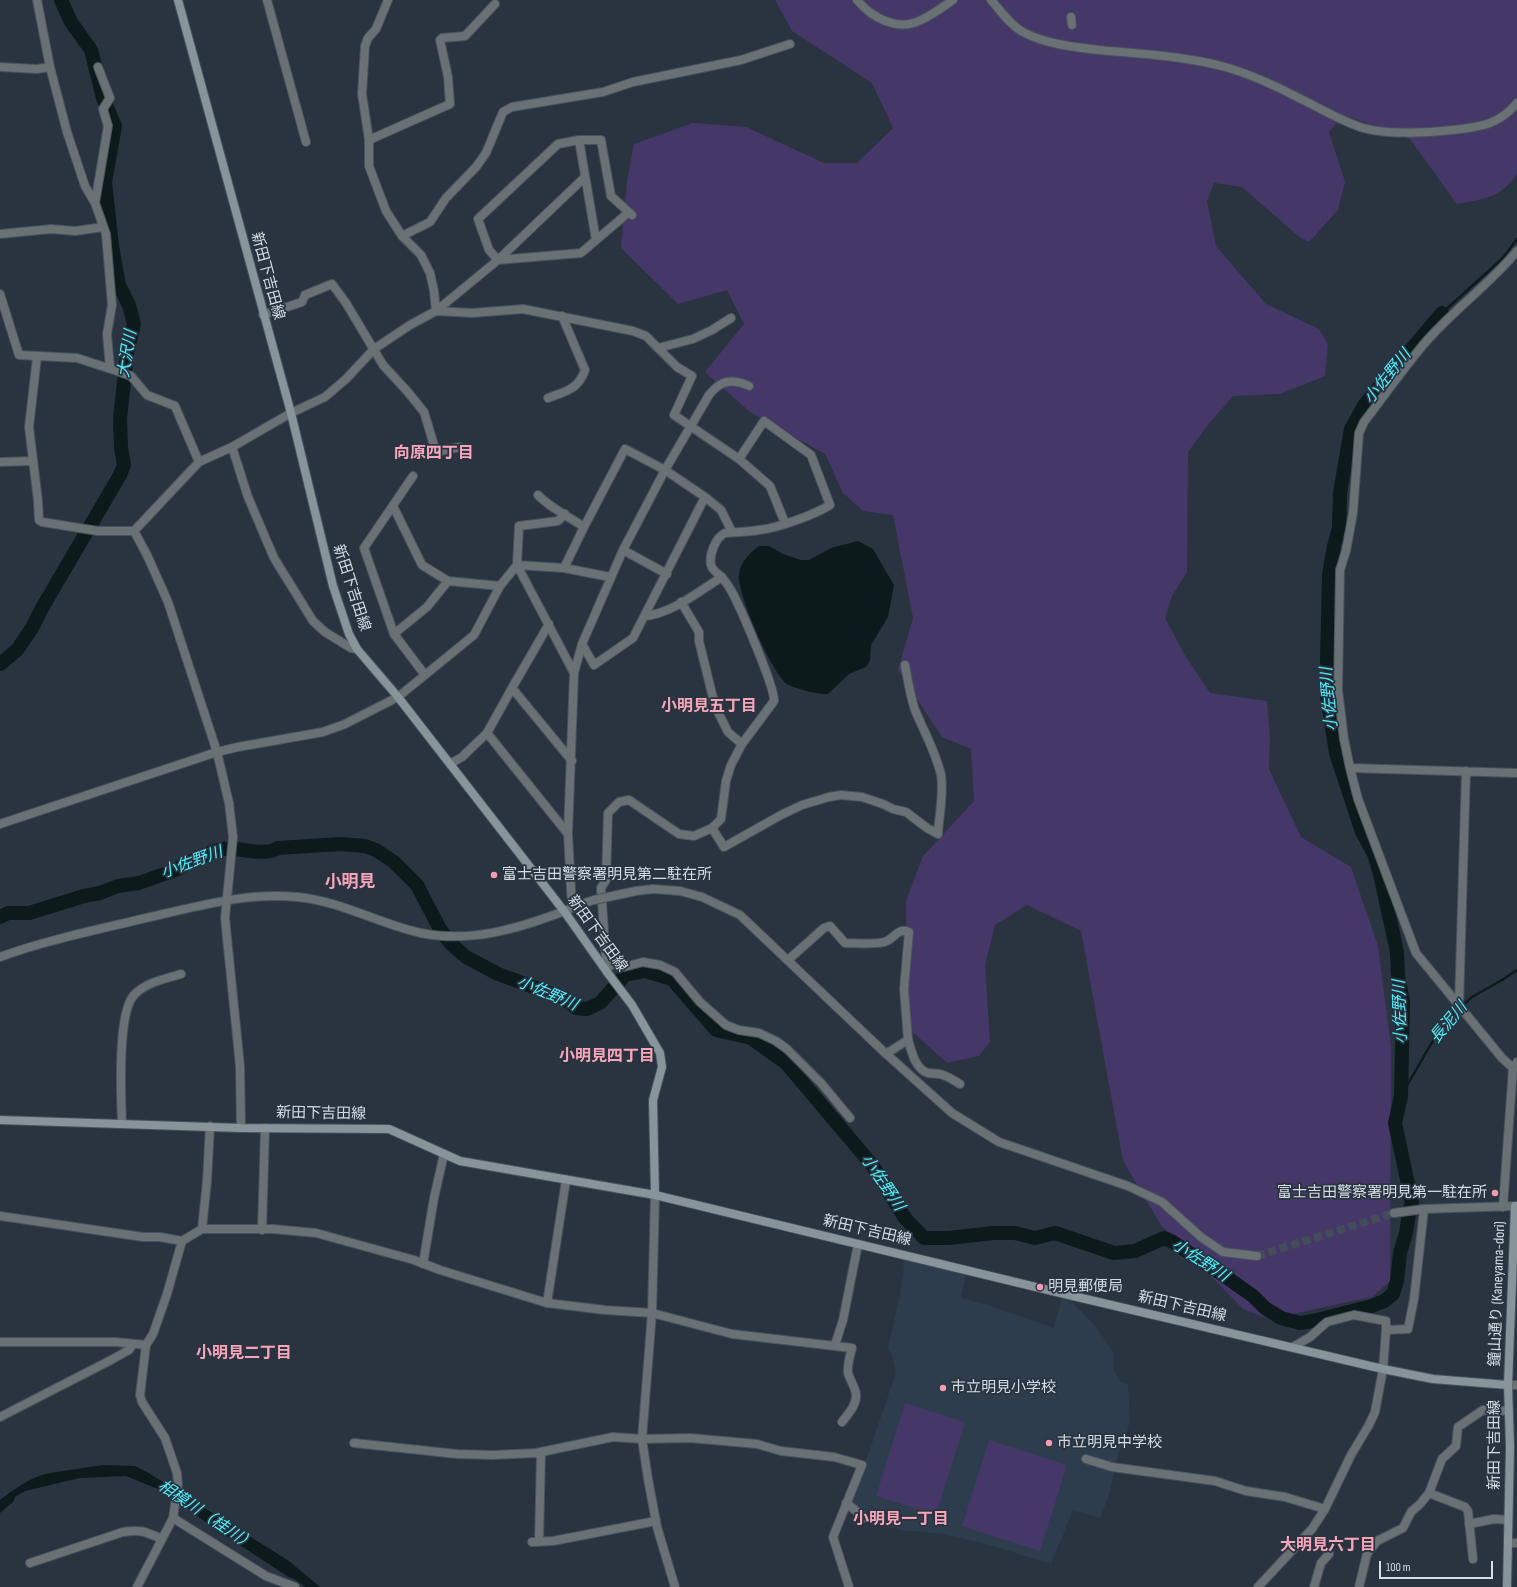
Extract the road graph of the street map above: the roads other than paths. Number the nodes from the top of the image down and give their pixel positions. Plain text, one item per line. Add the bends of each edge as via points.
1 (37, 0) edge
2 (178, 0) edge
3 (267, 0) edge
4 (388, 0) edge
5 (857, 0) edge
6 (953, 0) edge
7 (991, 0) edge
8 (495, 4) dead end
9 (790, 44) dead end
10 (0, 66) edge
11 (50, 67) junction
12 (98, 67) dead end
13 (1517, 103) edge
14 (369, 140) junction
15 (579, 140) junction
16 (306, 142) dead end
17 (585, 178) junction
18 (95, 203) junction
19 (103, 227) junction
20 (0, 234) edge
21 (402, 236) junction
22 (596, 240) junction
23 (1517, 251) edge
24 (498, 260) junction
25 (0, 294) edge
26 (436, 311) junction
27 (263, 315) junction
28 (562, 316) junction
29 (731, 318) dead end
30 (658, 348) junction
31 (374, 349) junction
32 (37, 357) junction
33 (113, 370) junction
34 (748, 386) dead end
35 (548, 398) dead end
36 (290, 414) junction
37 (692, 427) junction
38 (460, 446) dead end
39 (232, 447) junction
40 (739, 460) junction
41 (0, 462) edge
42 (33, 462) junction
43 (199, 462) junction
44 (665, 470) junction
45 (413, 476) dead end
46 (538, 495) dead end
47 (705, 497) junction
48 (393, 506) junction
49 (565, 514) junction
50 (785, 523) junction
51 (584, 526) junction
52 (134, 531) junction
53 (732, 532) junction
54 (623, 550) junction
55 (517, 565) junction
56 (564, 568) junction
57 (667, 574) junction
58 (610, 577) junction
59 (722, 577) junction
60 (448, 581) junction
61 (500, 586) junction
62 (681, 602) junction
63 (645, 616) junction
64 (549, 624) junction
65 (394, 634) junction
66 (582, 644) junction
67 (357, 648) junction
68 (906, 665) dead end
69 (574, 673) junction
70 (425, 675) junction
71 (512, 688) junction
72 (398, 697) junction
73 (487, 733) junction
74 (742, 744) junction
75 (217, 752) junction
76 (572, 761) junction
77 (450, 764) junction
78 (1350, 768) junction
79 (1466, 771) junction
80 (1517, 773) edge
81 (0, 824) edge
82 (712, 828) junction
83 (568, 834) junction
84 (227, 900) junction
85 (568, 910) junction
86 (0, 957) edge
87 (788, 960) junction
88 (607, 969) junction
89 (181, 974) dead end
90 (1459, 1005) junction
91 (908, 1039) junction
92 (886, 1054) junction
93 (1515, 1065) edge
94 (960, 1084) dead end
95 (850, 1118) dead end
96 (0, 1120) edge
97 (122, 1124) junction
98 (210, 1126) junction
99 (241, 1128) junction
100 (265, 1128) junction
101 (444, 1154) junction
102 (566, 1180) junction
103 (655, 1195) junction
104 (1516, 1206) edge
105 (1503, 1207) junction
106 (1424, 1209) junction
107 (1394, 1213) tunnel mouth
108 (0, 1216) edge
109 (202, 1229) junction
110 (262, 1230) junction
111 (182, 1241) junction
112 (858, 1244) junction
113 (1257, 1256) tunnel mouth
114 (423, 1264) junction
115 (547, 1303) junction
116 (652, 1313) junction
117 (1386, 1330) junction
118 (0, 1342) edge
119 (133, 1344) junction
120 (146, 1345) junction
121 (835, 1345) junction
122 (1293, 1347) junction
123 (1383, 1369) junction
124 (1508, 1385) junction
125 (1517, 1385) edge
126 (1509, 1411) junction
127 (0, 1417) edge
128 (842, 1422) dead end
129 (642, 1439) junction
130 (354, 1443) dead end
131 (1514, 1447) edge
132 (541, 1452) junction
133 (1086, 1459) dead end
134 (1429, 1493) junction
135 (846, 1503) junction
136 (1325, 1509) junction
137 (173, 1518) junction
138 (865, 1518) dead end
139 (1508, 1520) junction
140 (656, 1521) junction
141 (1470, 1524) junction
142 (162, 1539) junction
143 (1508, 1543) junction
144 (1517, 1543) edge
145 (1328, 1554) dead end
146 (1473, 1559) dead end
147 (30, 1562) dead end
148 (137, 1587) edge
149 (295, 1587) edge
150 (675, 1587) edge
151 (849, 1587) edge
152 (1258, 1587) edge
153 (1314, 1587) edge
154 (1359, 1587) edge
155 (1507, 1587) edge

1 - 11 street
2 - 27 main road, 新田下吉田線
3 - 16 street
4 - 14 street via 376,29 365,46 362,94
5 - 6 street via 864,8 892,24 920,21
7 - 13 street via 1014,26 1039,39 1076,47 1186,59 1224,67 1263,80 1330,115 1361,127 1399,133 1479,127 1498,120
8 - 14 street via 465,36 440,40 448,77 450,104
9 - 21 street via 741,60 633,82 603,92 507,109 501,116 486,153 476,167 451,191 430,222
10 - 11 street via 37,69
11 - 18 street via 67,132 85,186
12 - 18 street via 110,98 103,109 108,126
14 - 21 street via 369,166 386,212
15 - 17 street
15 - 22 street via 601,140 611,196 631,214
15 - 24 street via 558,144 478,219 489,250
17 - 22 street
17 - 24 street
18 - 19 street
19 - 20 street via 75,231 51,229
19 - 33 street via 106,234 112,305 107,334
21 - 26 street via 421,255 430,273
22 - 24 street via 581,253
23 - 78 street via 1509,262 1424,344 1364,422 1359,433 1354,513 1340,570 1338,690
24 - 26 street
25 - 32 street via 19,355
26 - 28 street via 472,313 523,309
26 - 31 street
27 - 31 street via 302,302 305,295 332,284
27 - 36 main road, 新田下吉田線
28 - 30 street via 640,332
28 - 35 street via 585,370 576,386
29 - 30 street via 693,339
30 - 37 street via 677,367 692,376 674,415
31 - 36 street via 325,397
31 - 38 street via 384,365 424,412 436,452
32 - 33 street via 77,358
32 - 42 street via 29,427
33 - 43 street via 131,376 147,395 175,406
34 - 37 street via 732,381 720,384 709,395
36 - 39 street
36 - 67 main road, 新田下吉田線 via 333,586 349,634
37 - 40 street
37 - 44 street
39 - 43 street
39 - 67 street via 248,497 274,558 313,621 351,648
40 - 50 street via 770,486
40 - 50 street via 764,421 811,455 830,505
41 - 42 street
42 - 52 street via 39,520 98,531
43 - 52 street
44 - 47 street
44 - 51 street via 625,449
44 - 54 street
45 - 48 street
46 - 49 street via 546,504
47 - 53 street via 721,510
47 - 57 street
48 - 60 street via 422,565
48 - 65 street via 364,548
49 - 51 street
49 - 55 street via 558,521 519,526
50 - 53 street via 761,530
51 - 56 street
52 - 75 street via 168,602
53 - 59 street via 720,535 713,551 712,566
54 - 57 street
54 - 58 street
55 - 56 street
55 - 61 street
55 - 64 street
56 - 58 street
57 - 63 street
58 - 66 street
59 - 62 street
59 - 74 street via 741,610 774,696 773,703
60 - 61 street
60 - 65 street via 427,607
61 - 70 street via 474,635
62 - 63 street via 657,615
62 - 74 street via 699,632 715,706 728,732
63 - 66 street via 633,638 594,665
64 - 69 street
64 - 71 street
65 - 70 street
66 - 69 street
67 - 72 main road, 新田下吉田線
68 - 82 street via 909,690 934,752 941,777 938,834 906,812 893,810 867,798 847,795 802,805 724,847
69 - 76 street
70 - 72 street
71 - 73 street
71 - 76 street
72 - 75 street via 353,721 323,732
72 - 77 main road, 新田下吉田線
73 - 77 street via 462,757
73 - 83 street
74 - 82 street via 727,777 721,819
75 - 81 street
75 - 84 street via 229,803 233,837
76 - 83 street
77 - 85 main road, 新田下吉田線
78 - 79 street
78 - 90 street via 1358,799 1416,953
79 - 80 street
79 - 90 street
82 - 88 street via 694,836 679,834 629,800 620,802 608,813 606,880 601,888
83 - 85 street
84 - 85 street via 264,896 298,897 330,903 421,933 450,936 481,935 513,929
84 - 86 street via 50,940
84 - 99 street via 225,918 240,1066
85 - 87 street, bridge via 594,900 636,891 680,891 702,897 740,915
85 - 88 main road, 新田下吉田線
87 - 91 street via 824,928 830,926 844,944 885,942 897,932 909,932 904,989
87 - 92 street
88 - 95 street via 616,964 624,967 643,962 660,965 675,972 700,1002 726,1025 759,1034 787,1049 821,1083
88 - 103 main road, 新田下吉田線 via 660,1053 662,1067 652,1112
89 - 97 street via 151,983 133,995 130,1001 122,1036
90 - 93 street via 1502,1058
91 - 92 street
91 - 94 street via 916,1061 924,1072 942,1074
92 - 113 street via 952,1113 999,1142 1128,1186 1162,1202 1223,1252
93 - 105 street
96 - 97 main road, 新田下吉田線
97 - 98 main road, 新田下吉田線
98 - 99 main road, 新田下吉田線
98 - 109 street
99 - 100 main road, 新田下吉田線
100 - 101 main road, 新田下吉田線 via 389,1129
100 - 110 street
101 - 102 main road, 新田下吉田線 via 460,1161
101 - 114 street
102 - 103 main road, 新田下吉田線
102 - 115 street
103 - 112 main road, 新田下吉田線
103 - 116 street
104 - 105 street
104 - 124 main road, 鐘山通り (Kaneyama-dori)
105 - 106 street
106 - 107 street
106 - 117 street via 1414,1300 1408,1329
108 - 111 street
109 - 110 street
109 - 111 street
110 - 114 street via 316,1233
111 - 120 street via 154,1334
112 - 121 street
112 - 122 main road, 新田下吉田線
114 - 115 street
115 - 116 street
116 - 121 street via 732,1334
116 - 129 street
117 - 122 street via 1386,1322 1354,1315 1327,1322 1310,1337
117 - 123 street
118 - 119 street
119 - 120 street
119 - 127 street via 129,1350 111,1360
120 - 137 street via 140,1395 165,1438 177,1473
121 - 128 street via 852,1348 848,1367 856,1394 855,1402
122 - 123 main road, 新田下吉田線
123 - 124 main road, 新田下吉田線 via 1433,1379
123 - 136 street via 1375,1412
124 - 125 street
124 - 126 main road, 新田下吉田線
126 - 131 main road, 新田下吉田線
126 - 134 street via 1483,1410 1458,1427 1456,1446 1442,1459
129 - 132 street via 613,1437
129 - 135 street via 690,1438 757,1444 781,1451 834,1457 862,1465
129 - 140 street
130 - 132 street via 457,1454 504,1455
131 - 139 main road, 新田下吉田線
132 - 140 street via 535,1542 553,1542
133 - 136 street via 1112,1467 1216,1481 1246,1491 1285,1497
134 - 141 street via 1465,1507
134 - 154 street via 1411,1512 1403,1528 1377,1541 1367,1554
135 - 138 street
135 - 151 street via 833,1537
136 - 152 street via 1312,1529
137 - 142 street
137 - 149 street via 266,1576
139 - 141 street via 1494,1519
139 - 143 main road, 新田下吉田線
140 - 150 street
141 - 146 street
142 - 147 street via 136,1529
142 - 148 street
143 - 144 street
143 - 155 main road, 新田下吉田線
145 - 153 street via 1321,1563

